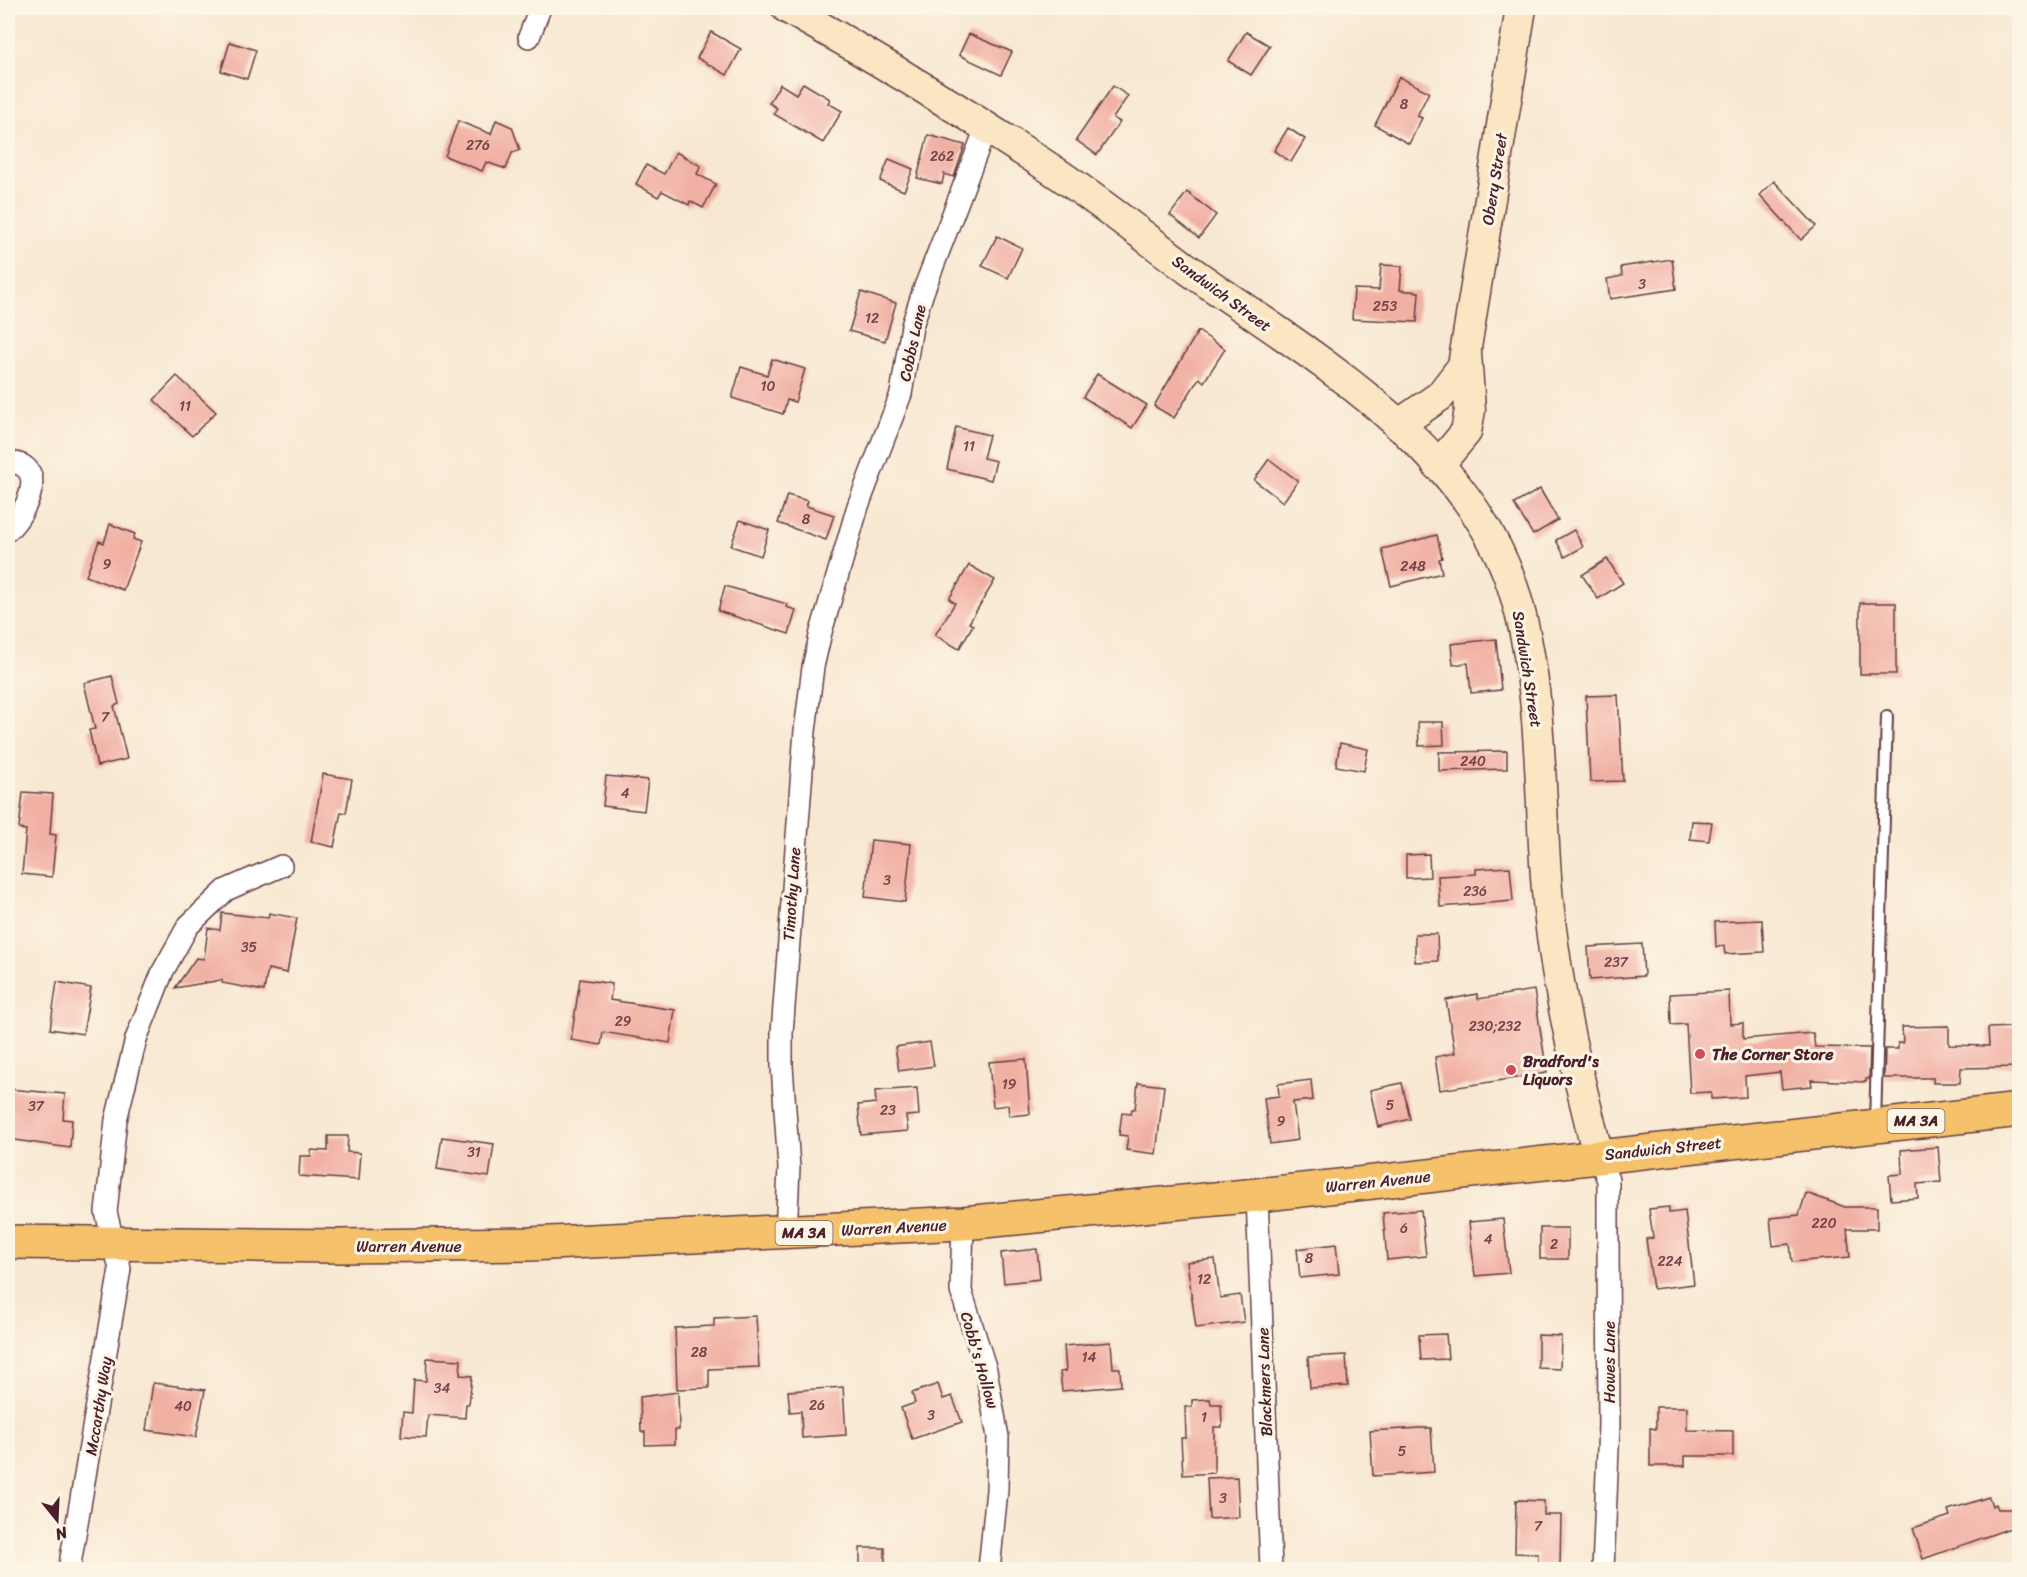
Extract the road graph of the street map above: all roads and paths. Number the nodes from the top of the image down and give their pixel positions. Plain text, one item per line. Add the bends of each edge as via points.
1 (540, 8) edge
2 (787, 8) edge
3 (1521, 8) edge
4 (814, 15) edge
5 (529, 37) dead end
6 (986, 128) junction
7 (1466, 351) junction
8 (1398, 425) junction
9 (8, 462) edge
10 (1438, 466) junction
11 (8, 530) edge
12 (841, 559) joint
13 (1887, 716) dead end
14 (281, 866) dead end
15 (2019, 1110) edge
16 (1875, 1126) junction
17 (1598, 1155) junction
18 (1257, 1194) junction
19 (963, 1223) junction
20 (786, 1234) junction
21 (8, 1242) edge
22 (111, 1243) junction
23 (69, 1569) edge
24 (989, 1569) edge
25 (1271, 1569) edge
26 (1603, 1569) edge

1 - 5 street
2 - 4 main road, Sandwich Street
3 - 7 main road, Obery Street
4 - 6 main road, Sandwich Street
6 - 8 main road, Sandwich Street via 1104,207 1352,387
6 - 12 street, Cobbs Lane via 923,292 912,326 901,394
7 - 8 main road, Obery Street via 1463,366 1448,388
7 - 10 main road, Obery Street via 1470,410 1466,432
8 - 10 main road, Sandwich Street
9 - 11 street via 23,467 32,485 26,507
10 - 17 main road, Sandwich Street via 1494,544 1510,580 1521,620 1536,709 1554,947 1570,1038
12 - 20 street, Timothy Lane via 813,666 792,874 782,1044 789,1168
13 - 16 lane
14 - 22 street, Mccarthy Way via 243,881 212,901 188,926 163,971 136,1039 118,1111 106,1212
15 - 16 main road, Sandwich Street / MA 3A
16 - 17 main road, Sandwich Street / MA 3A
17 - 18 main road, Warren Avenue / MA 3A
17 - 26 street, Howes Lane via 1608,1180 1609,1425
18 - 19 main road, Warren Avenue / MA 3A
18 - 25 street, Blackmers Lane
19 - 20 main road, Warren Avenue / MA 3A
19 - 24 street, Cobb's Hollow via 961,1291 986,1370 999,1437
20 - 22 main road, Warren Avenue / MA 3A via 449,1246
21 - 22 main road, Warren Avenue / MA 3A
22 - 23 street, Mccarthy Way via 120,1269

